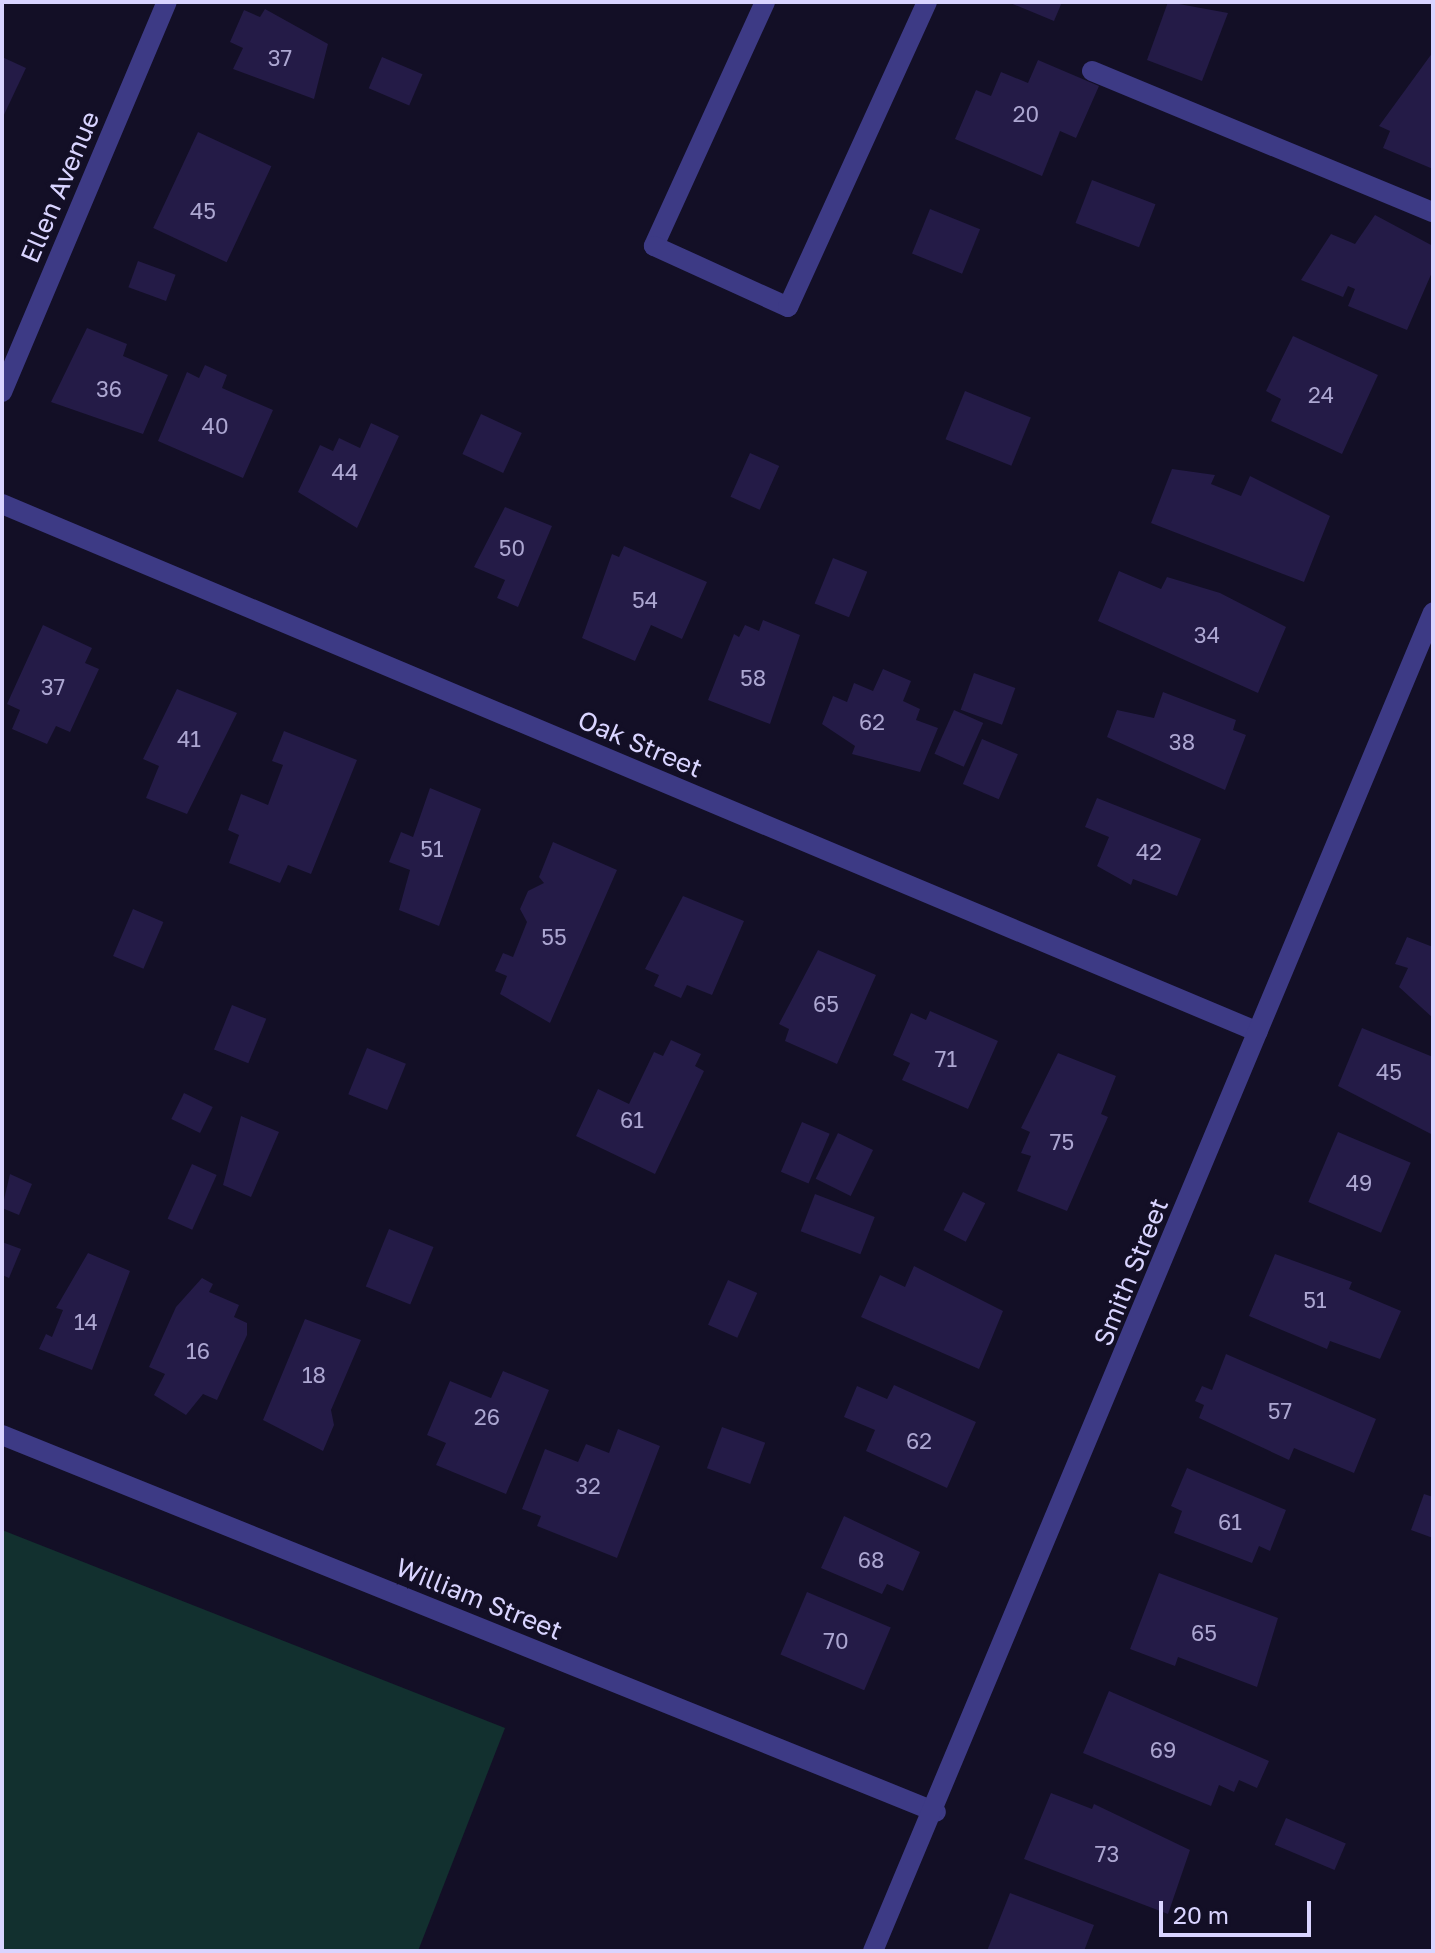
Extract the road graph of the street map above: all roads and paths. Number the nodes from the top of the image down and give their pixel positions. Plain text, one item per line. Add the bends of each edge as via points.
1 (167, 2) edge
2 (765, 2) edge
3 (927, 2) edge
4 (1092, 71) dead end
5 (1433, 212) edge
6 (2, 392) edge
7 (2, 504) edge
8 (1433, 612) edge
9 (1258, 1032) junction
10 (2, 1435) edge
11 (936, 1812) junction
12 (873, 1951) edge

1 - 6 street, Ellen Avenue
2 - 3 street via 654,246 788,307
4 - 5 street
7 - 9 street, Oak Street
8 - 9 street, Smith Street
9 - 11 street, Smith Street
10 - 11 street, William Street
11 - 12 street, Smith Street

